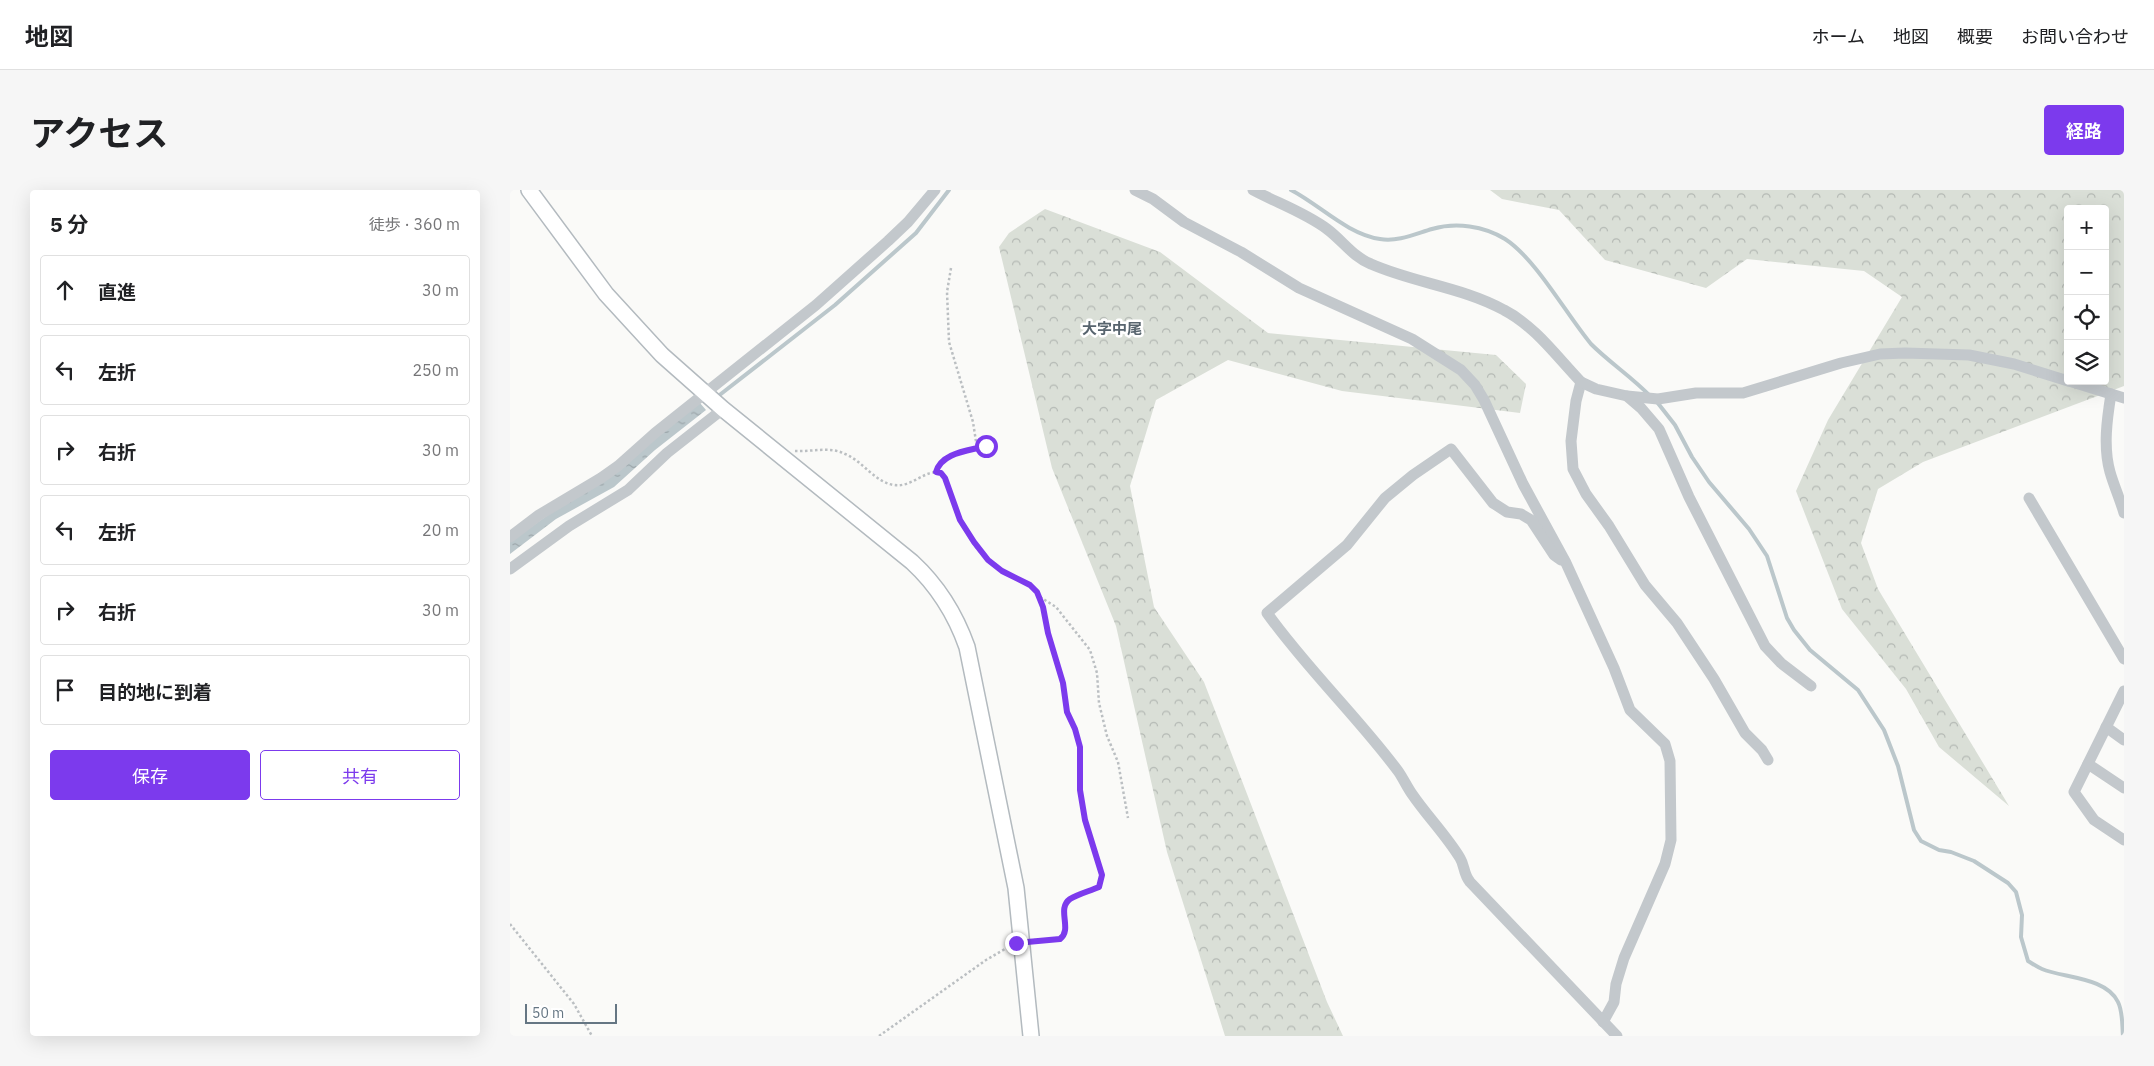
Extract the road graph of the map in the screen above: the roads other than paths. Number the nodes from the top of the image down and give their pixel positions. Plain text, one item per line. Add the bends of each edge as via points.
1 (529, 190) edge
2 (935, 190) edge
3 (1135, 190) edge
4 (1253, 190) edge
5 (2064, 380) edge
6 (1581, 382) junction
7 (2081, 385) edge
8 (706, 394) junction
9 (2111, 394) junction
10 (1627, 396) junction
11 (2124, 398) edge
12 (721, 407) junction
13 (2029, 498) dead end
14 (2124, 513) edge
15 (510, 537) edge
16 (1566, 563) junction
17 (510, 569) edge
18 (2124, 659) edge
19 (1811, 686) dead end
20 (2124, 691) edge
21 (2106, 727) junction
22 (2124, 740) edge
23 (1768, 760) dead end
24 (2088, 764) junction
25 (2124, 788) edge
26 (2124, 840) edge
27 (1604, 1022) junction
28 (1031, 1036) edge
29 (1617, 1036) edge

1 - 8 street via 606,294 656,348
2 - 8 street via 908,222 844,280
3 - 16 street via 1299,288 1395,329 1436,353 1469,378 1484,400 1523,484
4 - 6 street via 1316,222 1352,253 1371,264 1470,295 1505,310 1545,343
5 - 10 street via 2014,364 1969,355 1905,353 1880,354 1743,393 1658,398
6 - 10 street
6 - 23 street via 1571,441 1573,469 1645,585 1677,623 1745,733
7 - 9 street
8 - 12 street
8 - 15 street via 602,478 539,515
9 - 11 street
9 - 14 street via 2106,426 2108,453 2110,471
10 - 19 street via 1659,429 1689,497 1765,646 1781,664
12 - 17 street via 628,490
12 - 28 street via 912,562 934,584 952,611 967,647 1016,888
13 - 18 street
16 - 27 street via 1630,710 1665,744 1670,761 1671,840 1665,864 1624,958 1614,1002
16 - 27 street via 1554,555 1531,520 1493,503 1451,449 1385,498 1347,545 1267,613 1286,640 1399,772 1462,860 1464,874 1470,882
20 - 21 street
21 - 22 street
21 - 24 street
24 - 25 street
24 - 26 street via 2074,792 2094,820
27 - 29 street

